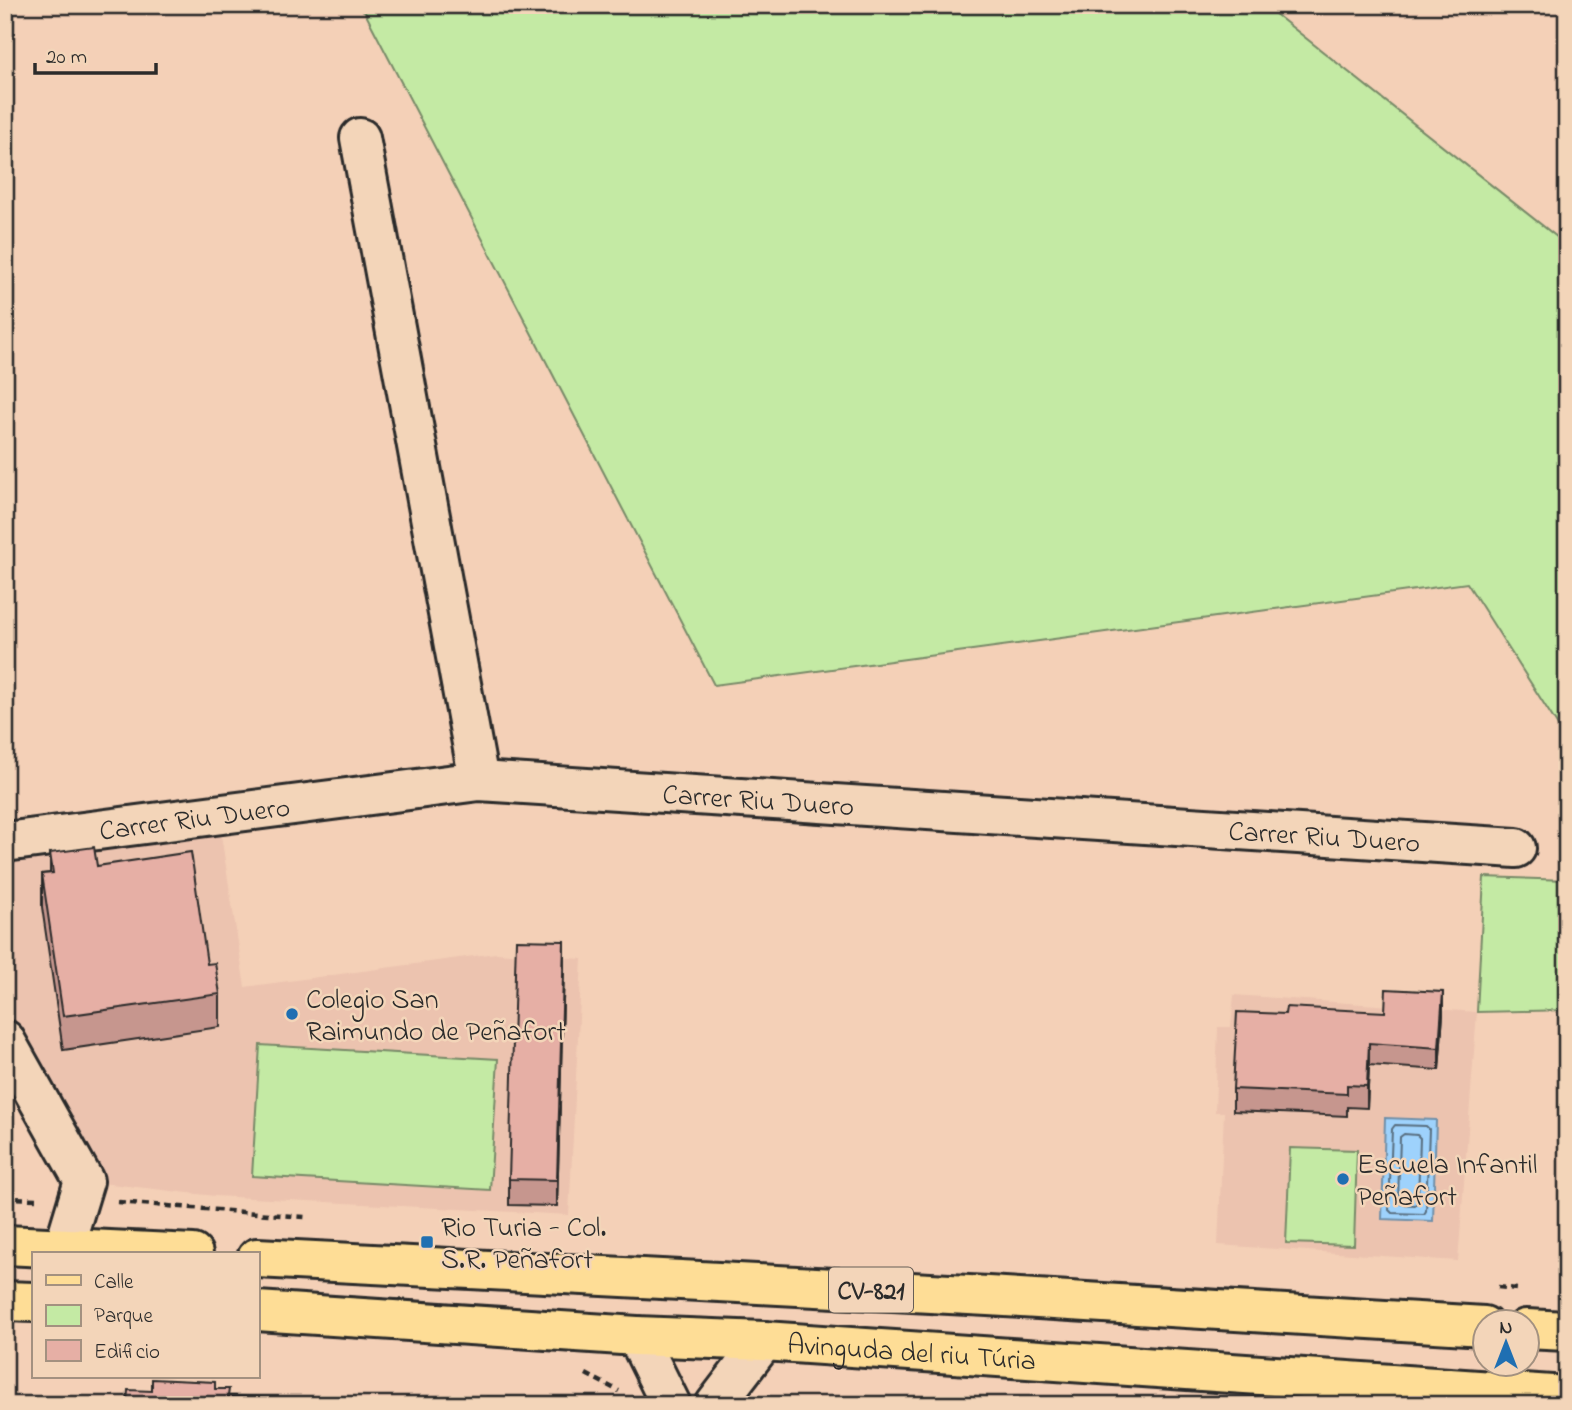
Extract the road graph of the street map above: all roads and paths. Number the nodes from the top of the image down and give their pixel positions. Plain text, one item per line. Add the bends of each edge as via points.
1 (360, 138) dead end
2 (479, 781) junction
3 (5, 842) edge
4 (1516, 848) dead end
5 (5, 1040) edge
6 (5, 1245) edge
7 (64, 1247) junction
8 (156, 1252) edge
9 (259, 1258) edge
10 (5, 1301) edge
11 (32, 1302) edge
12 (259, 1311) edge
13 (1470, 1325) edge
14 (1540, 1330) edge
15 (1567, 1331) edge
16 (637, 1336) junction
17 (764, 1341) junction
18 (1567, 1395) edge
19 (671, 1405) edge
20 (715, 1405) edge

1 - 2 street
2 - 3 street, Carrer Riu Duero
2 - 4 street, Carrer Riu Duero
5 - 7 street via 84,1181
6 - 7 main road
7 - 8 main road
9 - 13 main road, Avinguda del riu Túria / CV-821
10 - 11 main road
12 - 16 main road, Avinguda del riu Túria / CV-821
14 - 15 main road
16 - 17 main road, Avinguda del riu Túria / CV-821
16 - 19 street
17 - 18 main road, Avinguda del riu Túria / CV-821
17 - 20 street

